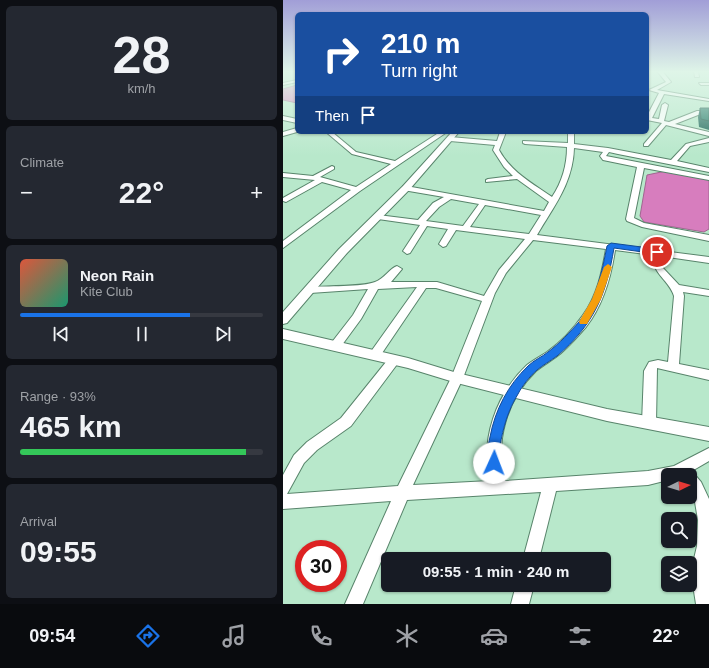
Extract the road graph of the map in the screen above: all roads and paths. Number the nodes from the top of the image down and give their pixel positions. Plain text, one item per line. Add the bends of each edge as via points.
1 (657, 99) edge
2 (665, 106) dead end
3 (709, 113) edge
4 (649, 117) edge
5 (283, 118) edge
6 (649, 119) edge
7 (295, 121) edge
8 (665, 123) junction
9 (295, 131) edge
10 (283, 134) edge
11 (331, 134) edge
12 (450, 134) edge
13 (502, 134) edge
14 (571, 134) edge
15 (709, 134) edge
16 (709, 140) edge
17 (525, 142) dead end
18 (498, 143) junction
19 (571, 144) junction
20 (646, 145) dead end
21 (608, 150) junction
22 (673, 162) junction
23 (394, 164) junction
24 (641, 166) junction
25 (332, 168) dead end
26 (709, 170) edge
27 (283, 175) edge
28 (520, 177) junction
29 (709, 178) edge
30 (317, 179) junction
31 (488, 181) dead end
32 (406, 188) junction
33 (357, 189) junction
34 (449, 196) junction
35 (286, 200) dead end
36 (554, 202) junction
37 (483, 203) junction
38 (546, 214) junction
39 (378, 217) junction
40 (423, 222) junction
41 (454, 226) junction
42 (466, 228) junction
43 (532, 236) junction
44 (709, 238) edge
45 (443, 244) dead end
46 (283, 245) edge
47 (611, 246) junction
48 (407, 251) dead end
49 (657, 252) junction
50 (709, 260) edge
51 (397, 268) dead end
52 (424, 284) junction
53 (375, 286) junction
54 (676, 288) junction
55 (310, 290) junction
56 (709, 293) edge
57 (488, 300) junction
58 (283, 320) edge
59 (283, 334) edge
60 (335, 346) junction
61 (374, 356) junction
62 (393, 360) junction
63 (673, 367) junction
64 (709, 375) edge
65 (457, 378) junction
66 (513, 391) junction
67 (649, 423) junction
68 (709, 434) edge
69 (709, 454) edge
70 (693, 468) edge
71 (661, 477) edge
72 (549, 485) junction
73 (499, 488) junction
74 (283, 489) edge
75 (697, 489) edge
76 (402, 493) junction
77 (283, 502) edge
78 (533, 552) edge
79 (523, 592) edge
80 (354, 604) edge
81 (520, 604) edge
82 (705, 604) edge

1 - 4 street
2 - 8 street
3 - 8 street via 697,113
5 - 7 street
6 - 8 street
8 - 15 street
8 - 20 street
9 - 10 street
11 - 23 street via 354,153
12 - 18 street
12 - 23 street
12 - 32 street
13 - 18 street
14 - 19 street
16 - 22 street via 688,145
17 - 19 street
18 - 28 street via 498,155
19 - 21 street
19 - 36 street via 570,161 563,186
21 - 22 street
21 - 24 street via 603,156 605,159
22 - 26 street
23 - 33 street
24 - 29 street
24 - 44 street via 630,219 642,225
25 - 30 street
27 - 30 street
28 - 31 street
28 - 36 street
30 - 33 street
30 - 35 street
32 - 34 street
32 - 39 street
33 - 46 street
34 - 37 street
34 - 40 street via 436,205
36 - 38 street
37 - 38 street
37 - 42 street
38 - 43 street
39 - 40 street
39 - 55 street via 343,251
40 - 41 street
40 - 48 street
41 - 42 street
41 - 45 street
42 - 43 street
43 - 47 street
43 - 57 street via 502,272
47 - 49 street
47 - 66 street via 604,280 583,324 553,354 532,368
49 - 50 street
49 - 54 street via 658,269
51 - 53 street via 387,280
52 - 53 street
52 - 57 street via 437,285
52 - 61 street
53 - 55 street
53 - 60 street via 357,317
54 - 56 street
54 - 63 street via 679,296
55 - 58 street
57 - 65 street
59 - 60 street
60 - 61 street
61 - 62 street
62 - 65 street
62 - 74 street via 346,422 312,446 299,459
63 - 64 street
63 - 67 street via 658,364 650,367
65 - 66 street
65 - 76 street
66 - 67 street
66 - 73 street via 499,419 496,433 494,463
67 - 68 street
69 - 70 street
71 - 72 street
72 - 73 street
72 - 78 street
73 - 76 street
75 - 82 street via 700,492 707,526 700,567
76 - 77 street
76 - 80 street
79 - 81 street

